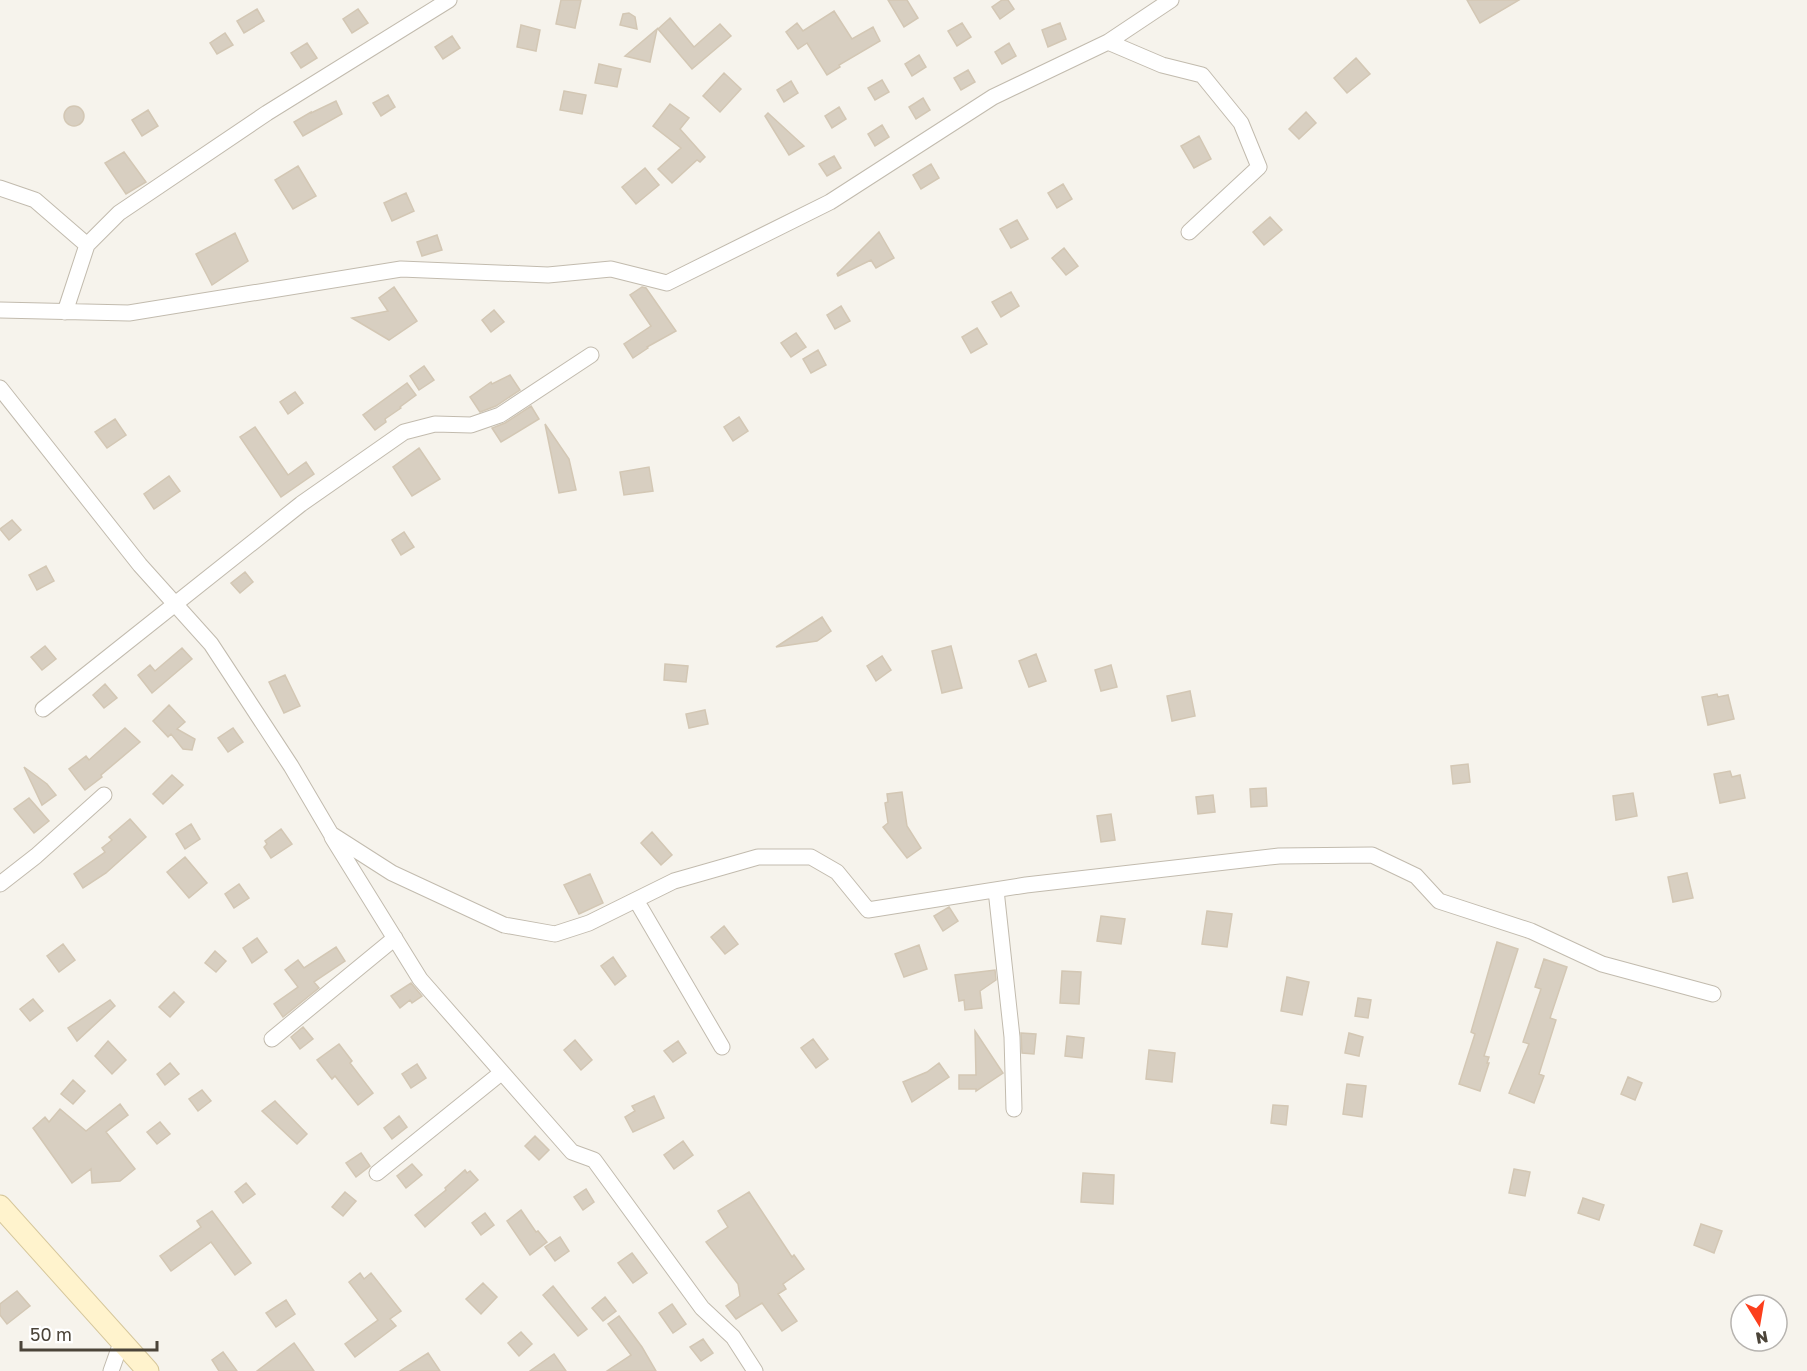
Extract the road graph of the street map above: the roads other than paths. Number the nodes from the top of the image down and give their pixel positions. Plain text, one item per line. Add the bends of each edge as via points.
1 (449, 0) edge
2 (1171, 0) edge
3 (1108, 42) junction
4 (0, 188) edge
5 (1189, 232) dead end
6 (87, 245) junction
7 (0, 310) edge
8 (65, 312) junction
9 (591, 355) dead end
10 (0, 388) edge
11 (176, 605) junction
12 (43, 709) dead end
13 (104, 795) dead end
14 (331, 834) junction
15 (0, 884) edge
16 (996, 890) junction
17 (636, 900) junction
18 (395, 938) junction
19 (1713, 994) dead end
20 (272, 1039) dead end
21 (723, 1047) dead end
22 (501, 1073) junction
23 (1014, 1109) dead end
24 (377, 1173) dead end
25 (0, 1206) edge
26 (122, 1340) junction
27 (111, 1371) edge
28 (148, 1371) edge
29 (755, 1371) edge

1 - 6 street via 178,173 119,213
2 - 3 street
3 - 5 street via 1202,75 1241,123 1259,167
3 - 8 street via 993,97 830,202 667,283 611,269 548,275 401,269 129,313
4 - 6 street via 35,200
6 - 8 street
7 - 8 street
9 - 11 street via 500,415 471,425 435,423 404,432 301,504
10 - 11 street
11 - 12 street
11 - 14 street via 211,644
13 - 15 street
14 - 17 street via 392,873 504,925 555,934 589,923
14 - 18 street
16 - 17 street via 868,910 837,872 811,857 758,857 674,881
16 - 19 street via 1279,856 1372,855 1416,876 1439,901 1531,931 1602,964
16 - 23 street via 1012,1037
17 - 21 street
18 - 20 street
18 - 22 street via 420,979
22 - 24 street
22 - 29 street via 572,1152 594,1160 702,1308 733,1337
25 - 26 main road
26 - 27 street
26 - 28 main road

